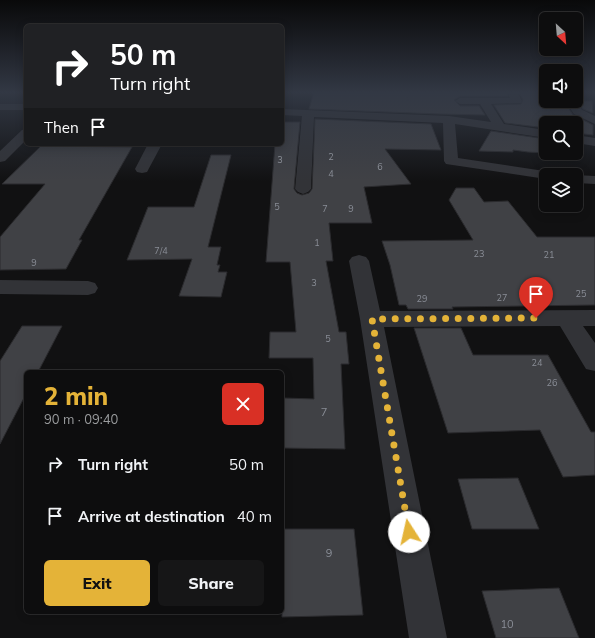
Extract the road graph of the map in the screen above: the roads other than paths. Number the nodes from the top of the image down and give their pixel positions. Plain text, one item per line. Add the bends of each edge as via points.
1 (307, 122) edge
2 (449, 122) edge
3 (462, 122) edge
4 (496, 122) edge
5 (500, 127) junction
6 (539, 133) edge
7 (23, 136) edge
8 (0, 139) edge
9 (583, 140) edge
10 (595, 142) edge
11 (154, 146) edge
12 (0, 158) edge
13 (142, 169) dead end
14 (539, 174) edge
15 (583, 179) edge
16 (595, 180) edge
17 (303, 189) dead end
18 (359, 261) dead end
19 (0, 287) edge
20 (88, 288) dead end
21 (566, 318) junction
22 (595, 318) edge
23 (372, 319) junction
24 (595, 362) edge
25 (428, 638) edge

1 - 17 street
2 - 14 street via 451,160
3 - 5 street
4 - 5 street
5 - 6 street
7 - 8 street
7 - 12 street
9 - 10 street
11 - 13 street
15 - 16 street
18 - 23 street
19 - 20 street
21 - 22 street
21 - 23 street
21 - 24 street
23 - 25 street

